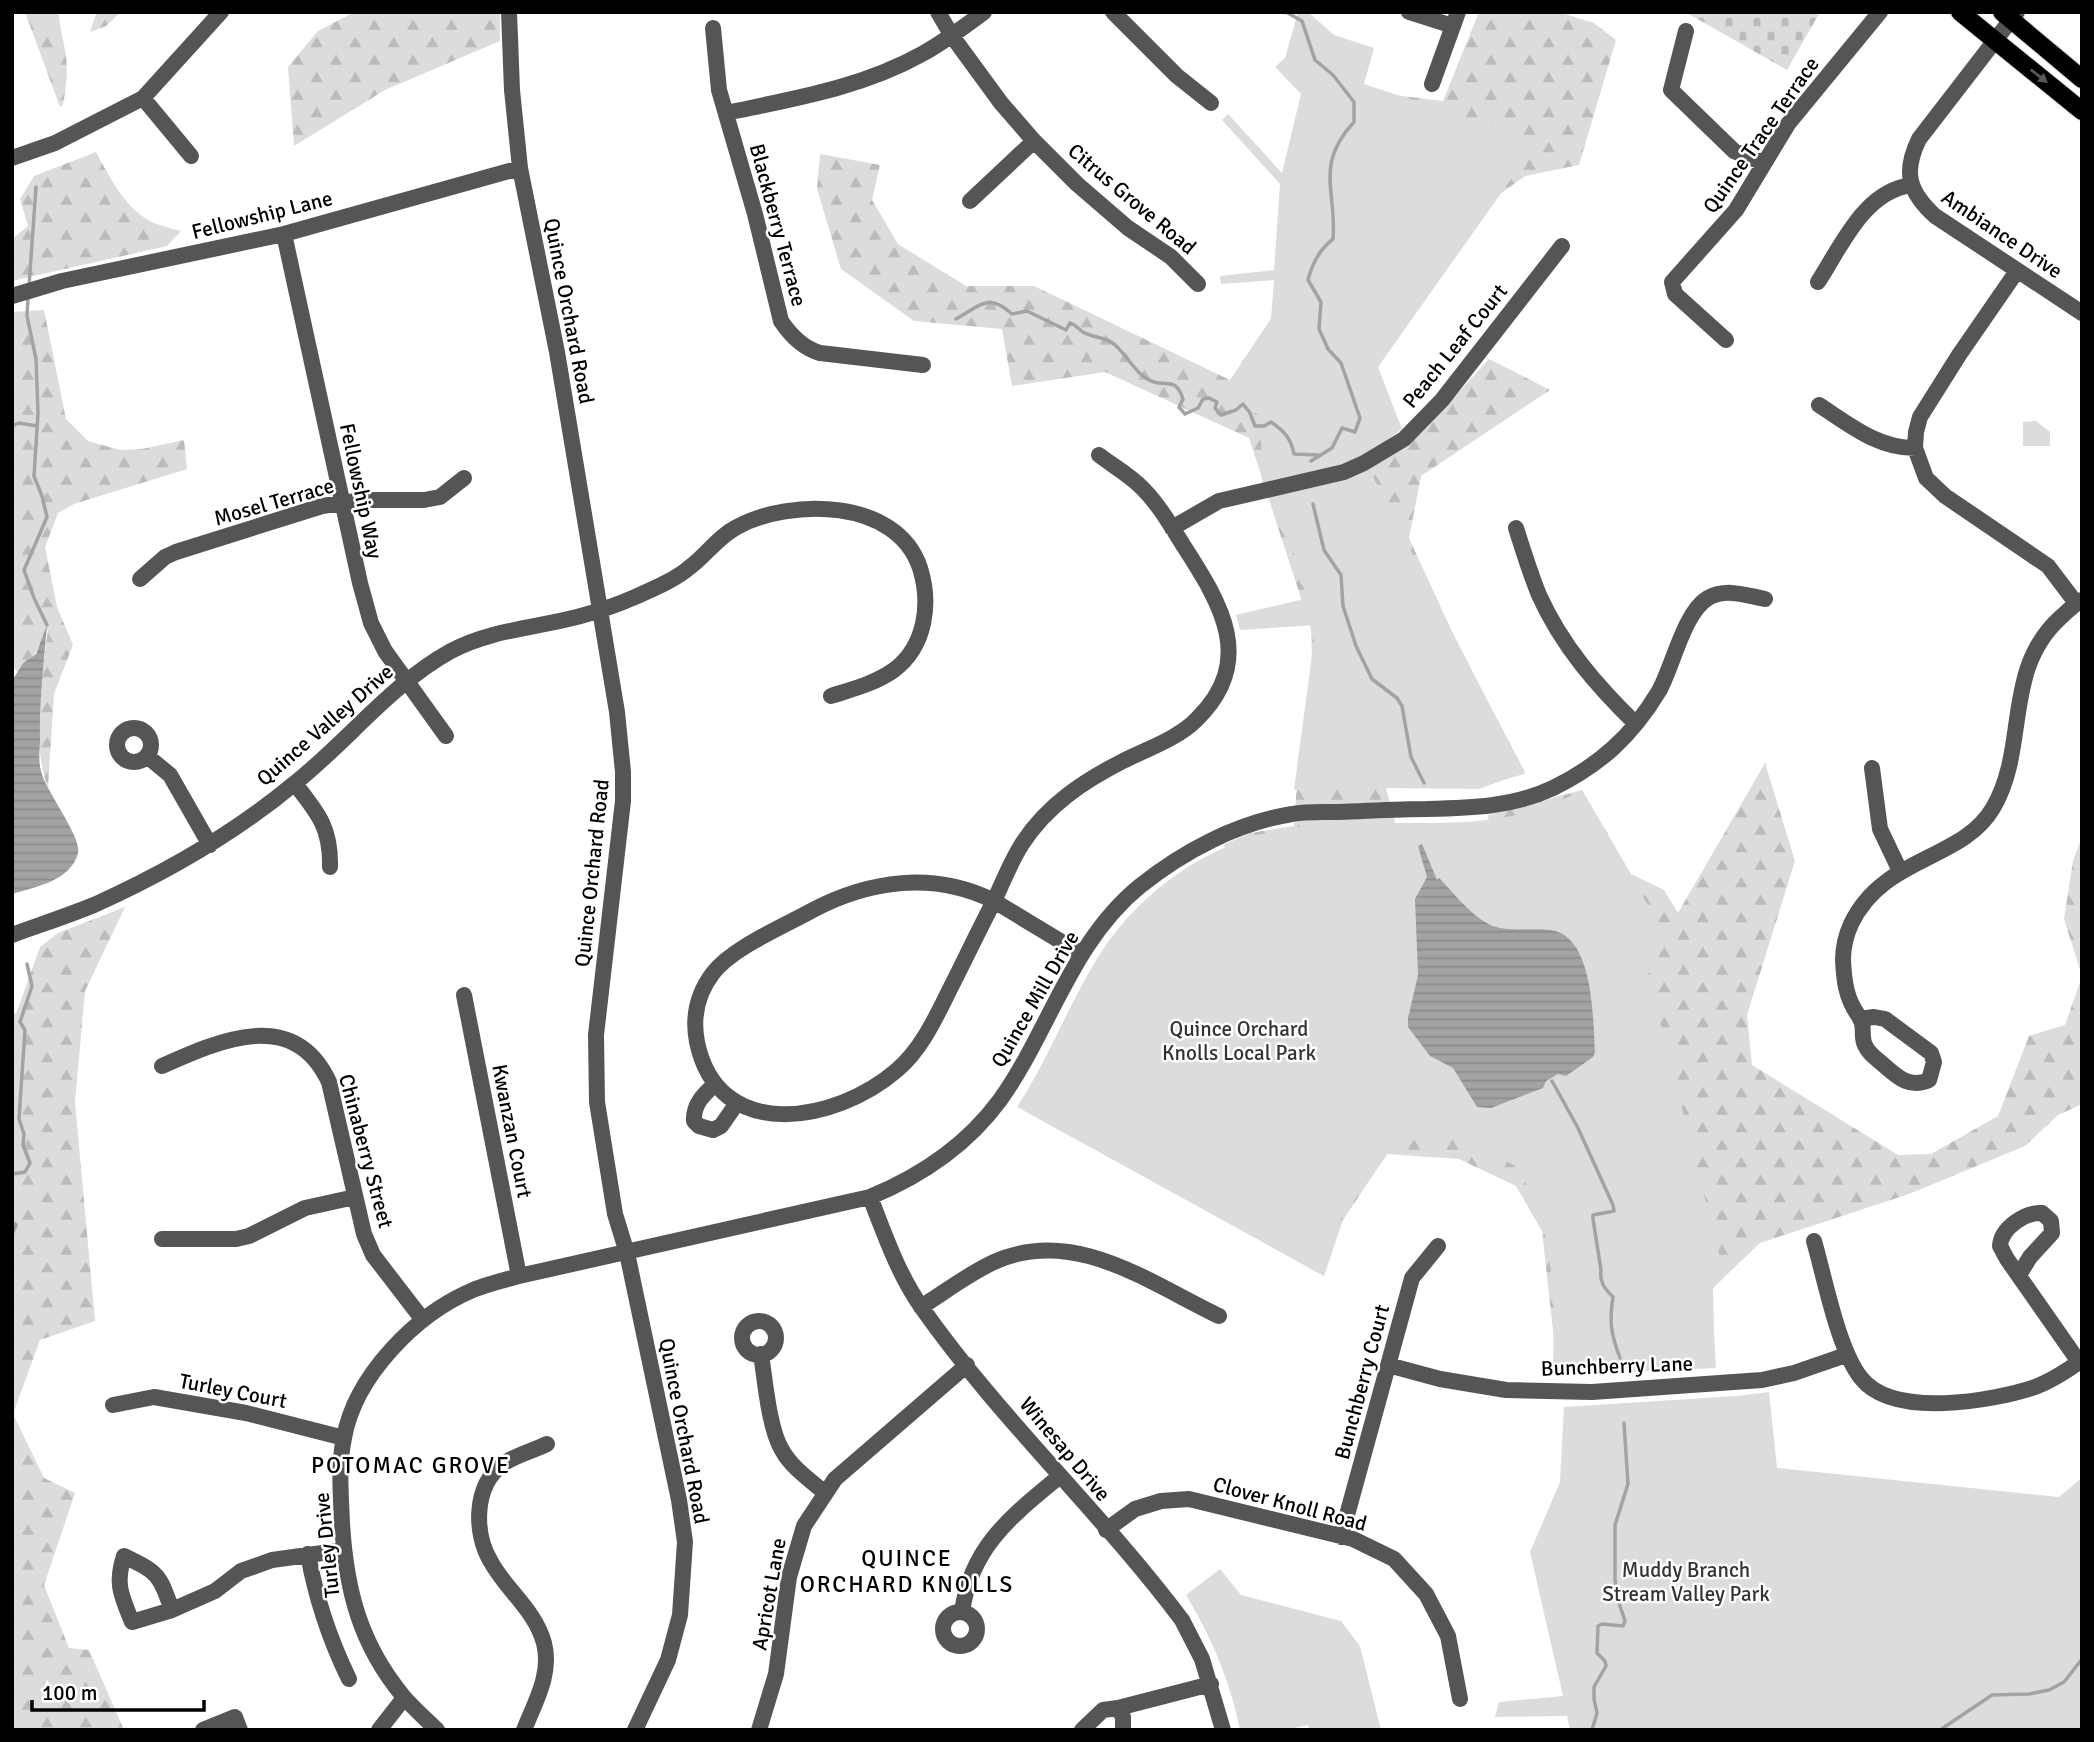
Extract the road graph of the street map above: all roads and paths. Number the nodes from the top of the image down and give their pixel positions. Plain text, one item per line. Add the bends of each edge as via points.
1 (222, 12) edge
2 (509, 12) edge
3 (938, 12) edge
4 (984, 12) edge
5 (1113, 12) edge
6 (1409, 12) edge
7 (1880, 12) edge
8 (1960, 12) edge
9 (2010, 15) edge
10 (1455, 19) edge
11 (713, 27) dead end
12 (1686, 31) dead end
13 (952, 36) junction
14 (1995, 41) junction
15 (2082, 79) edge
16 (1432, 84) dead end
17 (143, 98) junction
18 (1211, 103) dead end
19 (2082, 111) edge
20 (726, 113) junction
21 (1034, 141) junction
22 (191, 156) dead end
23 (12, 158) edge
24 (1764, 163) junction
25 (520, 168) junction
26 (1912, 185) junction
27 (970, 201) dead end
28 (284, 234) junction
29 (1562, 246) dead end
30 (2017, 271) junction
31 (1818, 282) dead end
32 (1198, 284) dead end
33 (23, 292) edge
34 (2082, 313) edge
35 (1726, 340) dead end
36 (923, 365) dead end
37 (1819, 405) dead end
38 (1915, 448) junction
39 (1100, 455) dead end
40 (464, 478) dead end
41 (342, 503) junction
42 (1172, 528) junction
43 (1516, 528) dead end
44 (140, 579) dead end
45 (1765, 599) dead end
46 (2079, 602) edge
47 (600, 609) junction
48 (406, 682) junction
49 (831, 696) dead end
50 (1636, 724) junction
51 (446, 736) dead end
52 (147, 756) dead end
53 (1872, 768) dead end
54 (295, 784) junction
55 (210, 845) junction
56 (330, 867) dead end
57 (1900, 871) junction
58 (994, 901) junction
59 (12, 935) edge
60 (1080, 953) junction
61 (464, 995) dead end
62 (1860, 1019) junction
63 (162, 1066) dead end
64 (714, 1084) junction
65 (737, 1103) junction
66 (355, 1197) junction
67 (870, 1197) junction
68 (162, 1239) dead end
69 (1814, 1241) dead end
70 (1438, 1246) dead end
71 (627, 1253) junction
72 (2019, 1275) dead end
73 (519, 1276) junction
74 (921, 1307) junction
75 (1219, 1315) dead end
76 (423, 1320) junction
77 (761, 1354) dead end
78 (1846, 1355) junction
79 (2081, 1361) edge
80 (967, 1366) junction
81 (1388, 1366) junction
82 (113, 1405) dead end
83 (344, 1438) junction
84 (547, 1444) dead end
85 (1060, 1476) junction
86 (824, 1492) junction
87 (1106, 1530) junction
88 (1340, 1537) junction
89 (344, 1550) junction
90 (308, 1554) junction
91 (172, 1610) dead end
92 (962, 1612) dead end
93 (349, 1679) dead end
94 (1211, 1684) junction
95 (404, 1698) junction
96 (1460, 1699) dead end
97 (1118, 1707) junction
98 (202, 1730) edge
99 (240, 1730) edge
100 (379, 1730) edge
101 (437, 1730) edge
102 (524, 1730) edge
103 (635, 1730) edge
104 (759, 1730) edge
105 (1082, 1730) edge
106 (1124, 1730) edge
107 (1223, 1730) edge

1 - 17 street
2 - 25 street, Quince Orchard Road
3 - 13 street, Citrus Grove Road
4 - 13 street
5 - 18 street
6 - 10 street
7 - 24 street, Quince Trace Terrace via 1803,104
8 - 14 main road
9 - 14 street
9 - 15 main road
10 - 16 street
11 - 20 street, Blackberry Terrace
12 - 24 street via 1671,90 1734,151
13 - 20 street via 876,75 824,92
13 - 21 street, Citrus Grove Road
14 -> 19 main road
14 - 26 street via 1919,139 1910,159
17 - 22 street
17 - 23 street via 55,143
20 - 36 street, Blackberry Terrace via 781,321 788,332 820,353
21 - 27 street
21 - 32 street, Citrus Grove Road via 1077,184 1171,257
24 - 35 street, Quince Trace Terrace via 1736,210 1672,282 1675,294
25 - 28 street, Fellowship Lane
25 - 47 street, Quince Orchard Road via 557,352
26 - 30 street, Ambiance Drive via 1920,203 1935,216
26 - 31 street via 1878,197
28 - 33 street, Fellowship Lane
28 - 41 street, Fellowship Way
29 - 42 street, Peach Leaf Court via 1442,400 1404,439 1344,472 1219,501
30 - 34 street, Ambiance Drive
30 - 38 street via 1920,417
37 - 38 street via 1872,440
38 - 46 street via 1926,478 1945,496 2048,566
39 - 42 street via 1138,484
40 - 41 street, Mosel Terrace via 440,497
41 - 44 street, Mosel Terrace via 176,552
41 - 48 street, Fellowship Way via 371,623
42 - 58 street via 1214,594 1227,628 1228,660 1210,706 1184,730 1101,772 1060,801 1022,844
43 - 50 street via 1539,595 1569,648 1595,683
45 - 50 street, Quince Mill Drive via 1729,591 1707,599 1692,616 1660,689
46 - 57 street via 2049,628 2030,657 2005,780 1993,808 1969,834
47 - 48 street, Quince Valley Drive via 473,641
47 - 49 street, Quince Valley Drive via 634,598 688,569 732,529 756,517 810,508 866,516 901,538 916,558 925,583 926,608 915,644 895,669
47 - 71 street, Quince Orchard Road via 617,712 623,801 596,1035 597,1102 615,1214
48 - 51 street, Fellowship Way
48 - 54 street, Quince Valley Drive
50 - 60 street, Quince Mill Drive via 1583,773 1535,796 1485,807 1294,813 1252,823 1206,842 1140,886
52 - 55 street via 170,775
53 - 57 street via 1880,829
54 - 55 street, Quince Valley Drive
54 - 56 street via 319,814 330,845
55 - 59 street, Quince Valley Drive via 93,905
57 - 62 street via 1857,913 1843,952 1850,1005
58 - 60 street
58 - 64 street via 942,883 877,886 823,904 740,950 714,971 695,1010 701,1061
58 - 65 street via 932,1024 897,1070 847,1101 812,1112 783,1115
60 - 67 street, Quince Mill Drive via 1021,1065 979,1125 927,1168
61 - 73 street, Kwanzan Court
62 - 62 street via 1885,1019 1931,1053 1934,1062 1929,1080 1908,1083 1873,1056 1863,1045
63 - 66 street, Chinaberry Street via 201,1049 257,1035 285,1038 310,1052 329,1082
64 - 65 street
64 - 65 street via 698,1102 694,1121 699,1126 713,1130 721,1126
66 - 68 street via 305,1209 243,1238
66 - 76 street, Chinaberry Street via 373,1255
67 - 71 street, Quince Mill Drive
67 - 74 street, Winesap Drive
69 - 78 street
70 - 81 street, Bunchberry Court via 1412,1278
71 - 73 street, Turley Drive
71 - 103 street, Quince Orchard Road via 685,1542 684,1585 668,1660
72 - 79 street
73 - 76 street, Turley Drive via 473,1290
74 - 75 street via 996,1261 1052,1250 1074,1251 1116,1265
74 - 80 street, Winesap Drive
76 - 83 street, Turley Drive via 372,1373
77 - 86 street via 781,1450
78 - 79 street via 1872,1390 1930,1405 2001,1397 2038,1386
78 - 81 street, Bunchberry Lane via 1762,1380 1592,1392 1506,1390
80 - 85 street, Winesap Drive
80 - 86 street, Apricot Lane
81 - 88 street, Bunchberry Court
82 - 83 street, Turley Court via 154,1397 246,1413
83 - 89 street, Turley Drive via 340,1483
84 - 102 street via 494,1472 479,1513 479,1530 490,1562 532,1616 544,1643 546,1672
85 - 87 street, Winesap Drive
85 - 92 street via 993,1537 965,1589
86 - 104 street, Apricot Lane via 804,1526 793,1558 780,1655
87 - 88 street, Clover Knoll Road via 1135,1509 1189,1499
87 - 94 street, Winesap Drive via 1182,1620
88 - 96 street, Clover Knoll Road via 1394,1559 1426,1594 1448,1636
89 - 90 street
89 - 95 street, Turley Drive via 348,1586 361,1626 380,1665
90 - 91 street via 241,1571 215,1591
90 - 93 street via 321,1614
94 - 97 street
94 - 107 street, Winesap Drive
95 - 100 street
95 - 101 street, Turley Drive
97 - 105 street via 1103,1710
97 - 106 street
98 - 99 street via 235,1717

